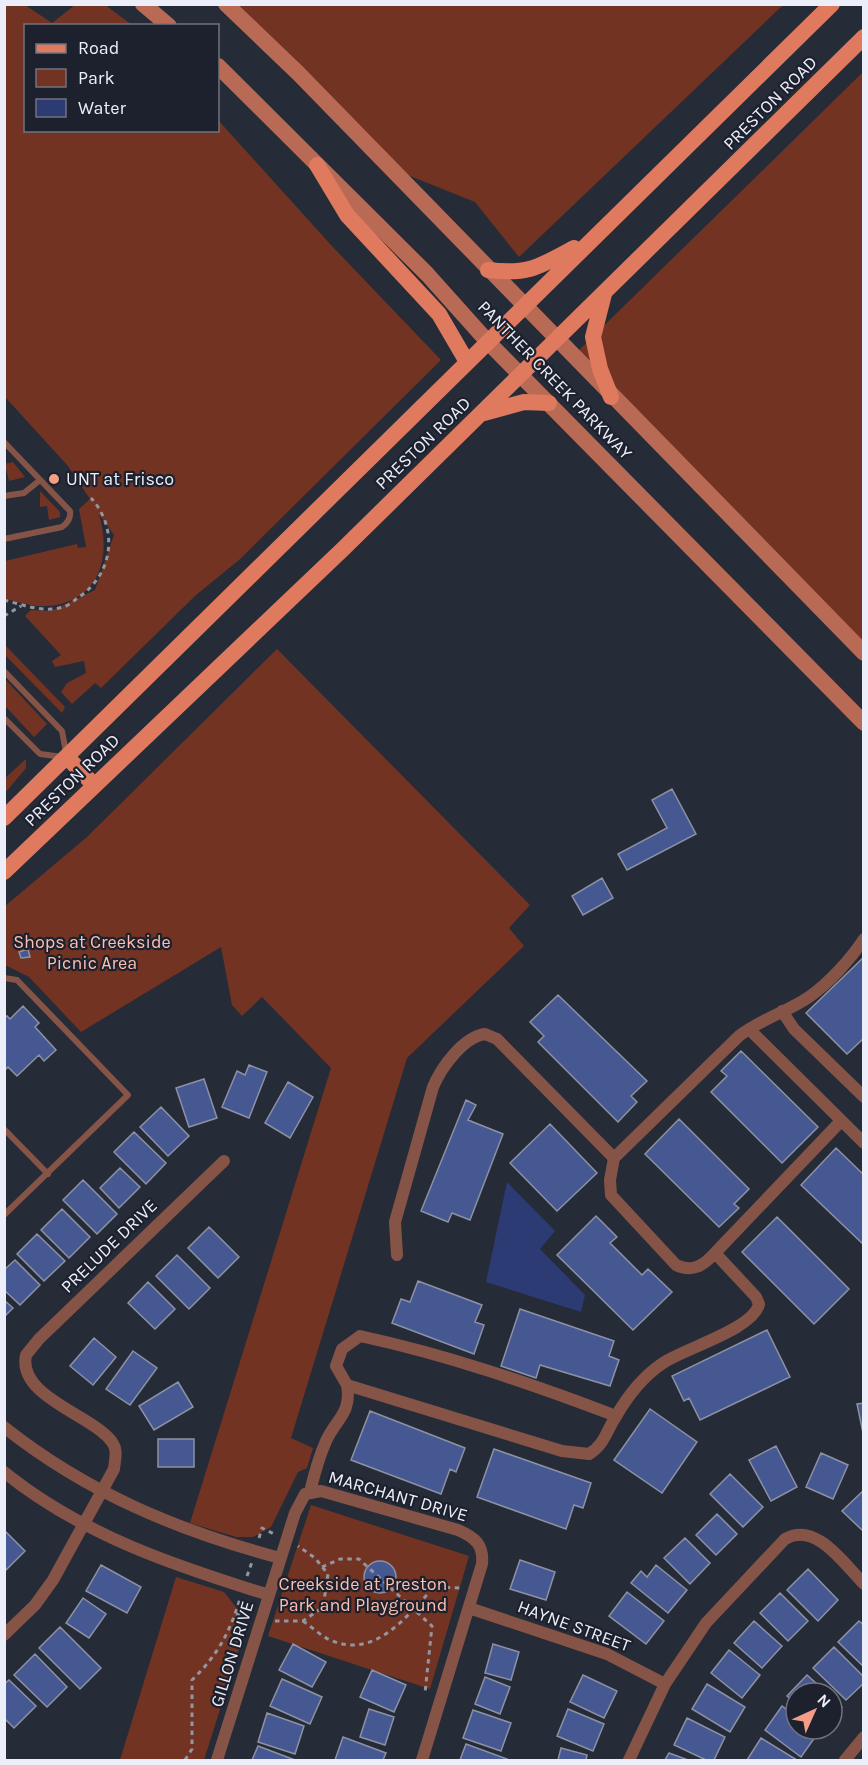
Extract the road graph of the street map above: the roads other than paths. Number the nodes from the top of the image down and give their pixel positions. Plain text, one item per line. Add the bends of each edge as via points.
1 (143, 4) edge
2 (226, 4) edge
3 (832, 4) edge
4 (167, 24) edge
5 (864, 37) edge
6 (219, 67) edge
7 (317, 165) junction
8 (593, 237) junction
9 (488, 270) junction
10 (605, 292) junction
11 (523, 306) junction
12 (556, 340) junction
13 (487, 341) junction
14 (467, 362) junction
15 (521, 375) junction
16 (611, 397) junction
17 (549, 403) junction
18 (480, 415) junction
19 (4, 442) edge
20 (40, 480) junction
21 (4, 496) edge
22 (4, 539) edge
23 (864, 653) edge
24 (4, 671) edge
25 (4, 718) edge
26 (864, 723) edge
27 (67, 757) junction
28 (94, 785) junction
29 (4, 818) edge
30 (4, 872) edge
31 (864, 939) edge
32 (4, 978) edge
33 (782, 1011) junction
34 (748, 1029) junction
35 (864, 1097) edge
36 (841, 1120) junction
37 (4, 1129) edge
38 (864, 1143) edge
39 (614, 1158) junction
40 (224, 1161) dead end
41 (48, 1174) junction
42 (4, 1215) edge
43 (715, 1253) junction
44 (397, 1255) dead end
45 (347, 1385) junction
46 (615, 1416) junction
47 (4, 1428) edge
48 (4, 1472) edge
49 (101, 1492) junction
50 (310, 1492) junction
51 (84, 1525) junction
52 (280, 1558) junction
53 (864, 1584) edge
54 (269, 1595) junction
55 (469, 1608) junction
56 (4, 1635) edge
57 (665, 1684) junction
58 (864, 1737) edge
59 (217, 1761) edge
60 (422, 1761) edge
61 (629, 1761) edge
62 (844, 1761) edge

1 - 4 main road
2 - 9 main road, PANTHER CREEK PARKWAY
3 - 8 main road, PRESTON ROAD
5 - 10 main road, PRESTON ROAD
6 - 7 main road, PANTHER CREEK PARKWAY
7 - 13 main road, PANTHER CREEK PARKWAY via 427,274
7 - 14 main road via 347,215 439,314
8 - 9 main road via 529,270
8 - 11 main road, PRESTON ROAD
9 - 11 main road, PANTHER CREEK PARKWAY
10 - 12 main road, PRESTON ROAD
10 - 16 main road via 593,337
11 - 12 main road, PANTHER CREEK PARKWAY
11 - 13 main road, PRESTON ROAD
12 - 15 main road, PRESTON ROAD
12 - 16 main road, PANTHER CREEK PARKWAY
13 - 14 main road, PRESTON ROAD
13 - 15 main road, PANTHER CREEK PARKWAY
14 - 27 main road, PRESTON ROAD
15 - 17 main road, PANTHER CREEK PARKWAY
15 - 18 main road, PRESTON ROAD
16 - 23 main road, PANTHER CREEK PARKWAY
17 - 18 main road via 517,403
17 - 26 main road, PANTHER CREEK PARKWAY
18 - 28 main road, PRESTON ROAD
19 - 20 lane
20 - 21 lane via 24,493
20 - 22 lane via 70,510 67,524
24 - 27 lane via 62,731
25 - 27 lane via 40,754
27 - 28 main road
27 - 29 main road, PRESTON ROAD
28 - 30 main road, PRESTON ROAD
31 - 33 street via 809,996
32 - 41 lane via 17,980 128,1095
33 - 34 street
33 - 35 street via 794,1029
34 - 36 street
34 - 39 street
36 - 38 street
36 - 43 street
37 - 41 lane
39 - 43 street via 611,1195 676,1265 700,1267
39 - 44 street via 497,1039 479,1035 444,1067 433,1088 395,1222
40 - 49 street, PRELUDE DRIVE via 33,1345 25,1361 27,1373 38,1386 112,1442 116,1453 114,1469
41 - 42 lane
43 - 46 street via 758,1298 756,1313 746,1323 684,1351 646,1375
45 - 46 street via 579,1455 589,1454 602,1444
45 - 46 street via 336,1366 342,1349 360,1336 412,1347 505,1376
45 - 50 street, MARCHANT DRIVE via 349,1400 322,1451
47 - 49 street via 39,1455
48 - 51 street
49 - 51 street
49 - 52 street via 172,1525
50 - 52 street, MARCHANT DRIVE via 299,1501
50 - 55 street, MARCHANT DRIVE via 330,1492 474,1538 482,1558
51 - 54 street via 158,1558
51 - 56 street via 35,1605
52 - 54 street, GILLON DRIVE
53 - 57 street via 823,1543 803,1533 785,1539 719,1607
54 - 59 street, GILLON DRIVE
55 - 57 street, HAYNE STREET via 607,1654
55 - 60 street
57 - 61 street
58 - 62 street

